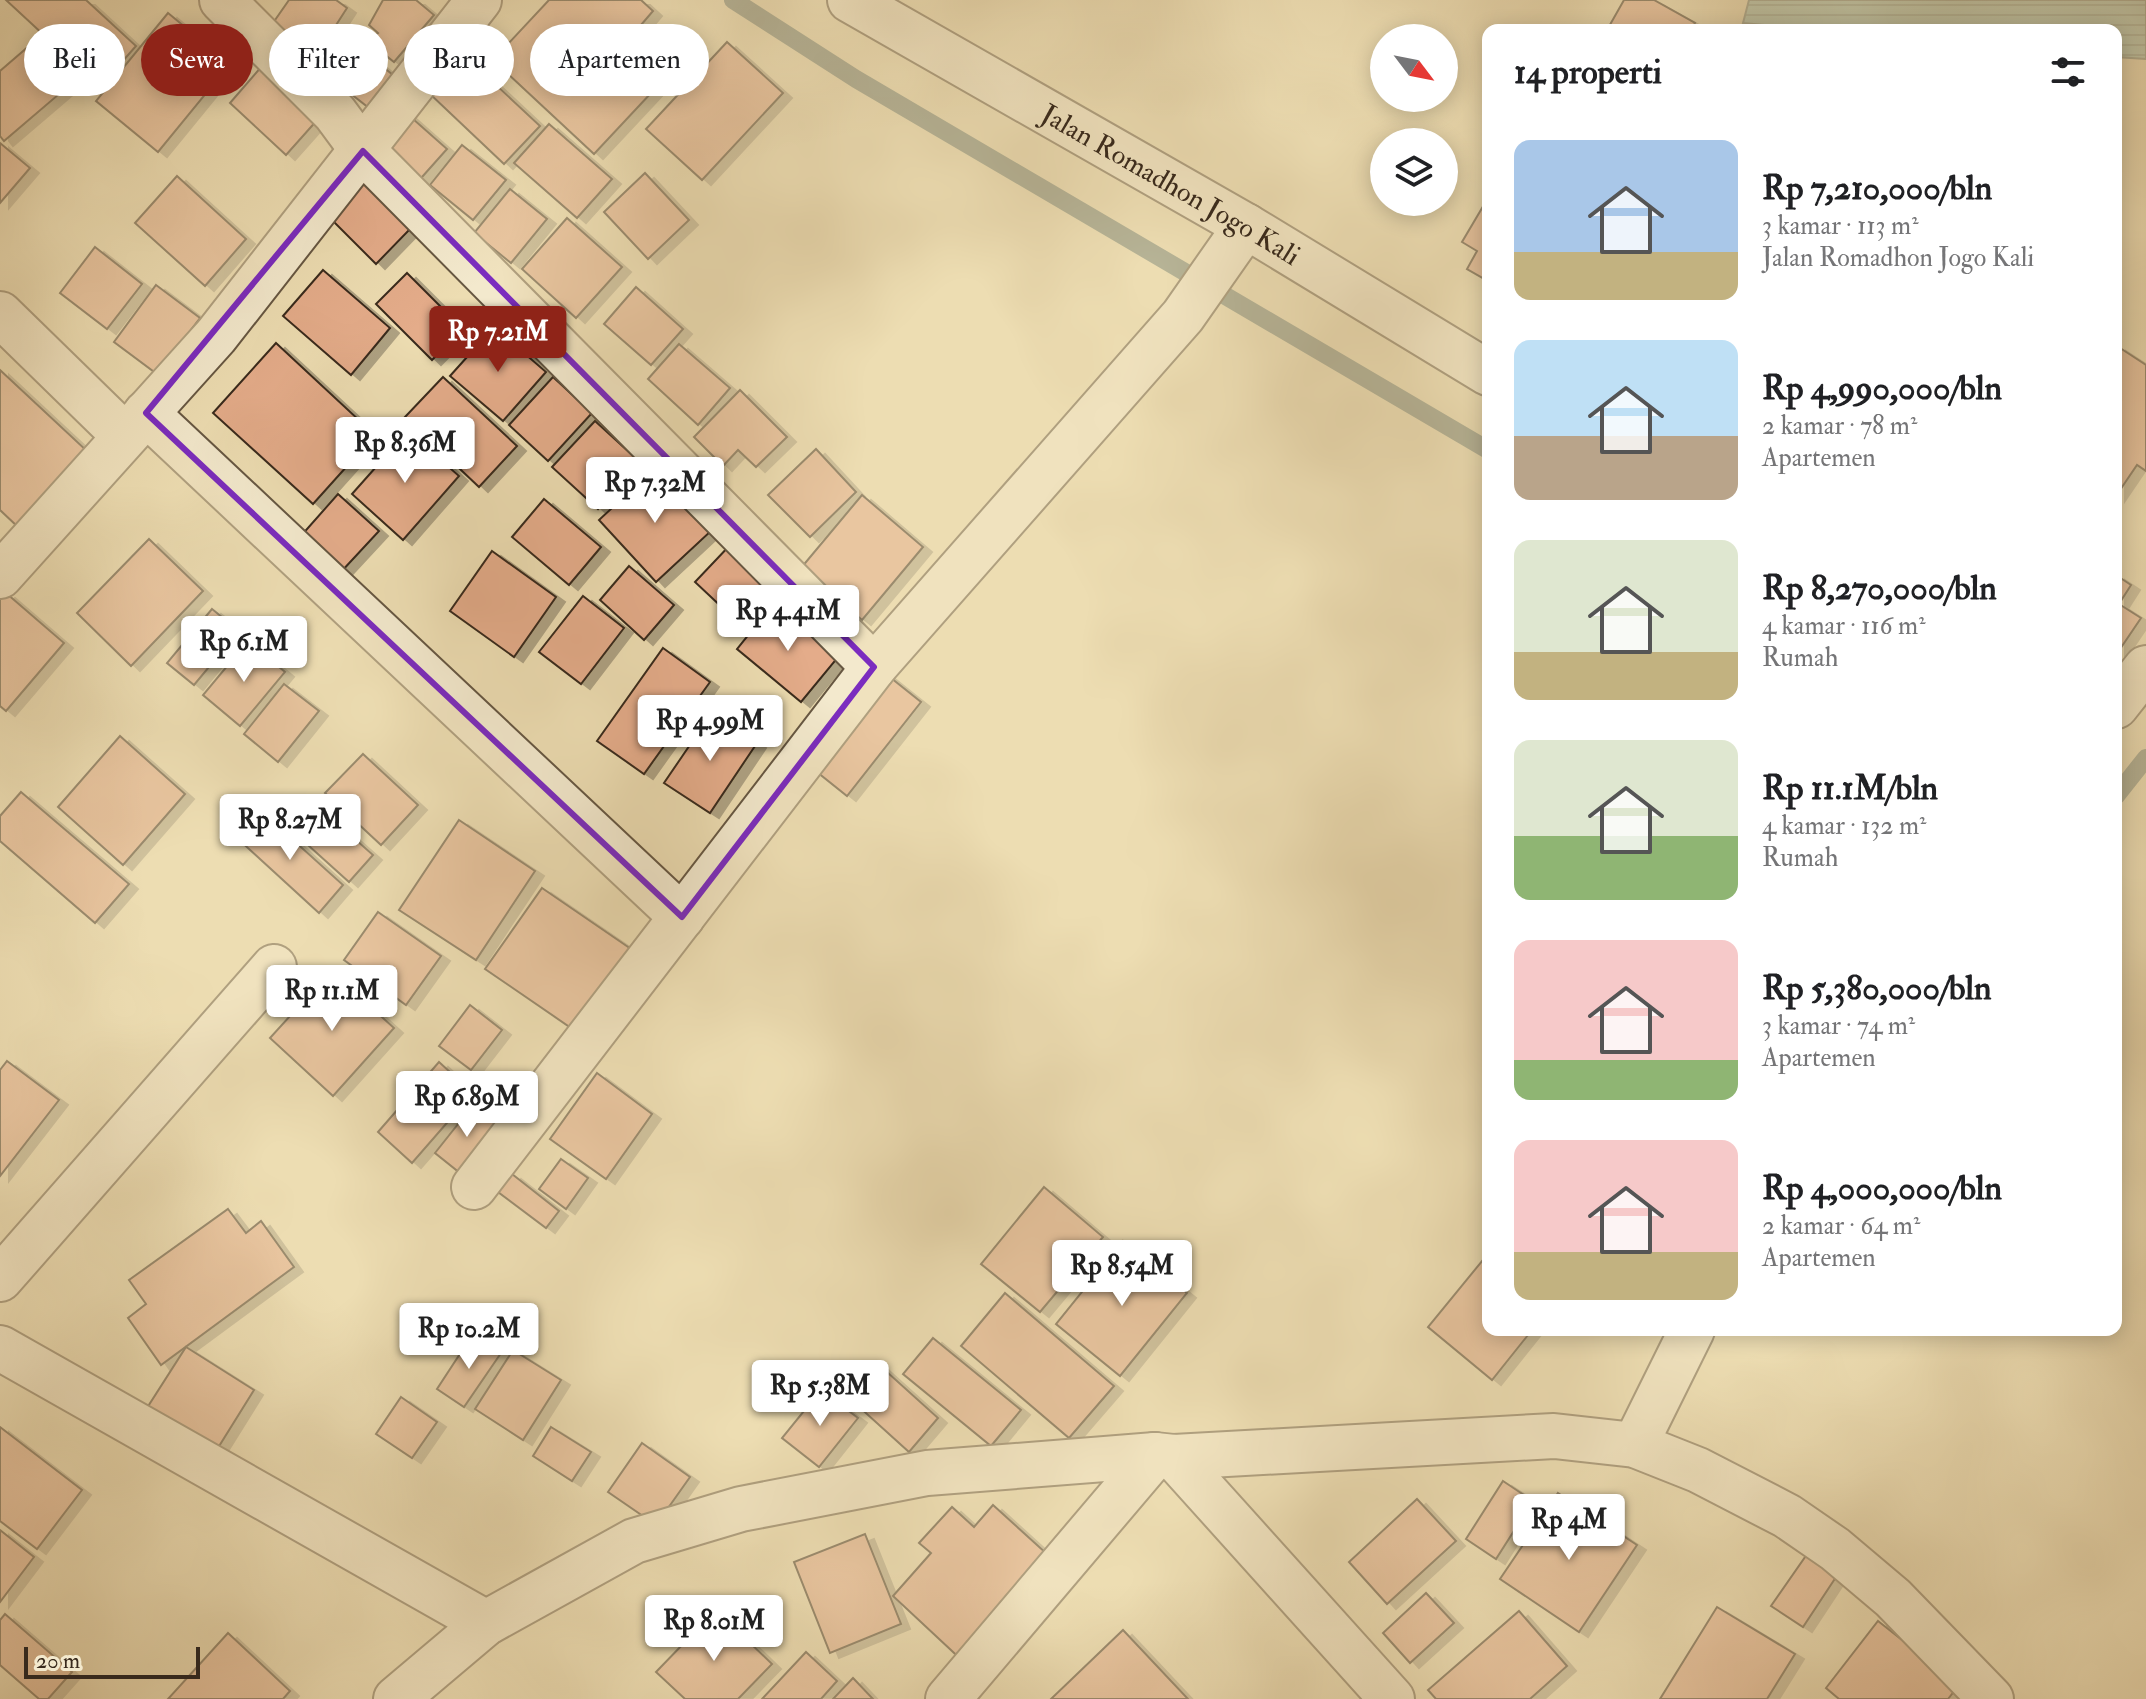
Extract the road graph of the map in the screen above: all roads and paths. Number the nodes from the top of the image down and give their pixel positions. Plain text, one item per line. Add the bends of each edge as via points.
1 (222, 0) edge
2 (479, 0) edge
3 (850, 0) edge
4 (363, 151) junction
5 (1236, 241) junction
6 (0, 314) edge
7 (1482, 370) edge
8 (136, 425) junction
9 (4, 564) edge
10 (874, 667) junction
11 (2146, 668) edge
12 (2122, 698) edge
13 (682, 917) junction
14 (274, 967) dead end
15 (474, 1187) dead end
16 (0, 1279) edge
17 (1689, 1336) edge
18 (0, 1348) edge
19 (1635, 1445) junction
20 (1164, 1456) junction
21 (486, 1623) junction
22 (403, 1697) edge
23 (949, 1698) edge
24 (1392, 1699) edge
25 (1991, 1699) edge

1 - 4 street via 335,113
2 - 4 street
3 - 5 street, Jalan Romadhon Jogo Kali
4 - 8 street via 216,336
4 - 10 street
5 - 7 street, Jalan Romadhon Jogo Kali
5 - 10 street via 1183,316
6 - 8 street
8 - 9 street
8 - 13 street
10 - 13 street
11 - 12 street
13 - 15 street
14 - 16 street
17 - 19 street
18 - 21 street
19 - 20 street via 1554,1436
19 - 25 street via 1774,1509 1835,1549 1893,1598
20 - 21 street via 927,1473 741,1509 634,1541
20 - 23 street
20 - 24 street
21 - 22 street

